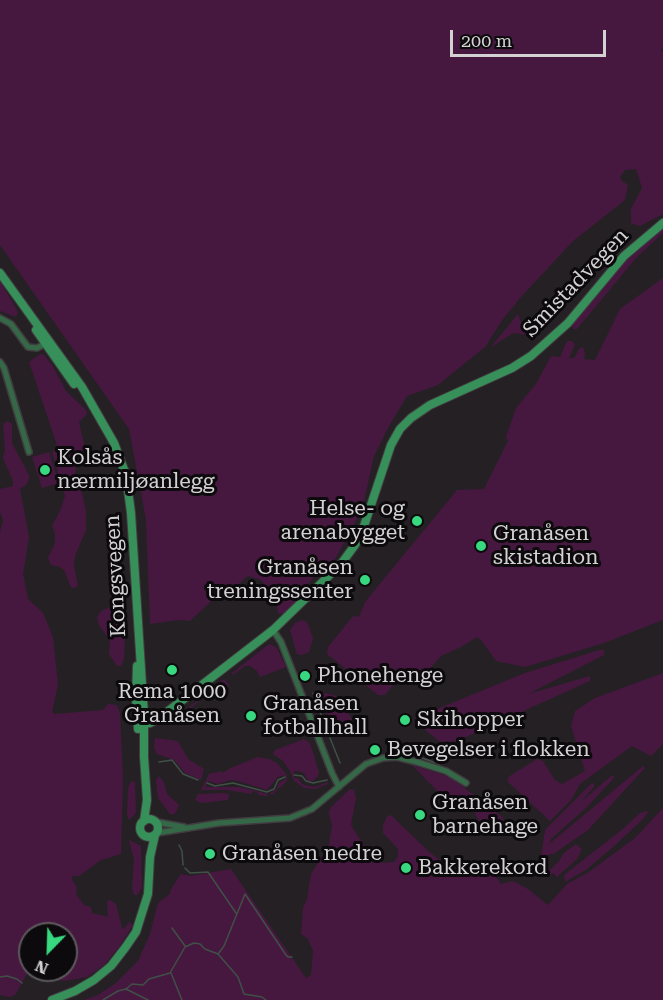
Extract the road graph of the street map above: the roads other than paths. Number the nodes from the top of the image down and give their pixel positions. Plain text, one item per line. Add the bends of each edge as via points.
1 (663, 223) edge
2 (0, 273) edge
3 (0, 318) edge
4 (48, 343) junction
5 (0, 362) edge
6 (29, 452) dead end
7 (273, 630) junction
8 (141, 725) junction
9 (466, 783) dead end
10 (339, 787) junction
11 (147, 800) junction
12 (144, 821) junction
13 (156, 821) junction
14 (185, 827) junction
15 (156, 834) junction
16 (144, 836) junction
17 (150, 857) junction
18 (52, 1000) edge

1 - 7 main road, Smistadvegen via 624,256 567,323 531,356 430,405 404,425 391,445 370,510 348,556
2 - 4 main road, Kongsvegen
3 - 4 street via 10,324 28,347
4 - 8 main road, Kongsvegen via 86,395 114,443 126,475
5 - 6 street
7 - 8 main road, Smistadvegen via 158,719
7 - 10 street
8 - 11 main road, Kongsvegen
9 - 10 street via 446,771 391,757 366,764
10 - 14 street via 312,809 290,818
11 - 12 main road, Kongsvegen
11 - 13 main road, Kongsvegen
12 - 13 main road
12 - 16 main road, Kongsvegen via 140,828
13 - 14 street
13 - 15 main road, Kongsvegen
14 - 15 street
15 - 16 main road
15 - 17 main road, Kongsvegen
16 - 17 main road, Kongsvegen
17 - 18 main road, Kongsvegen via 148,894 136,932 111,966 94,980

